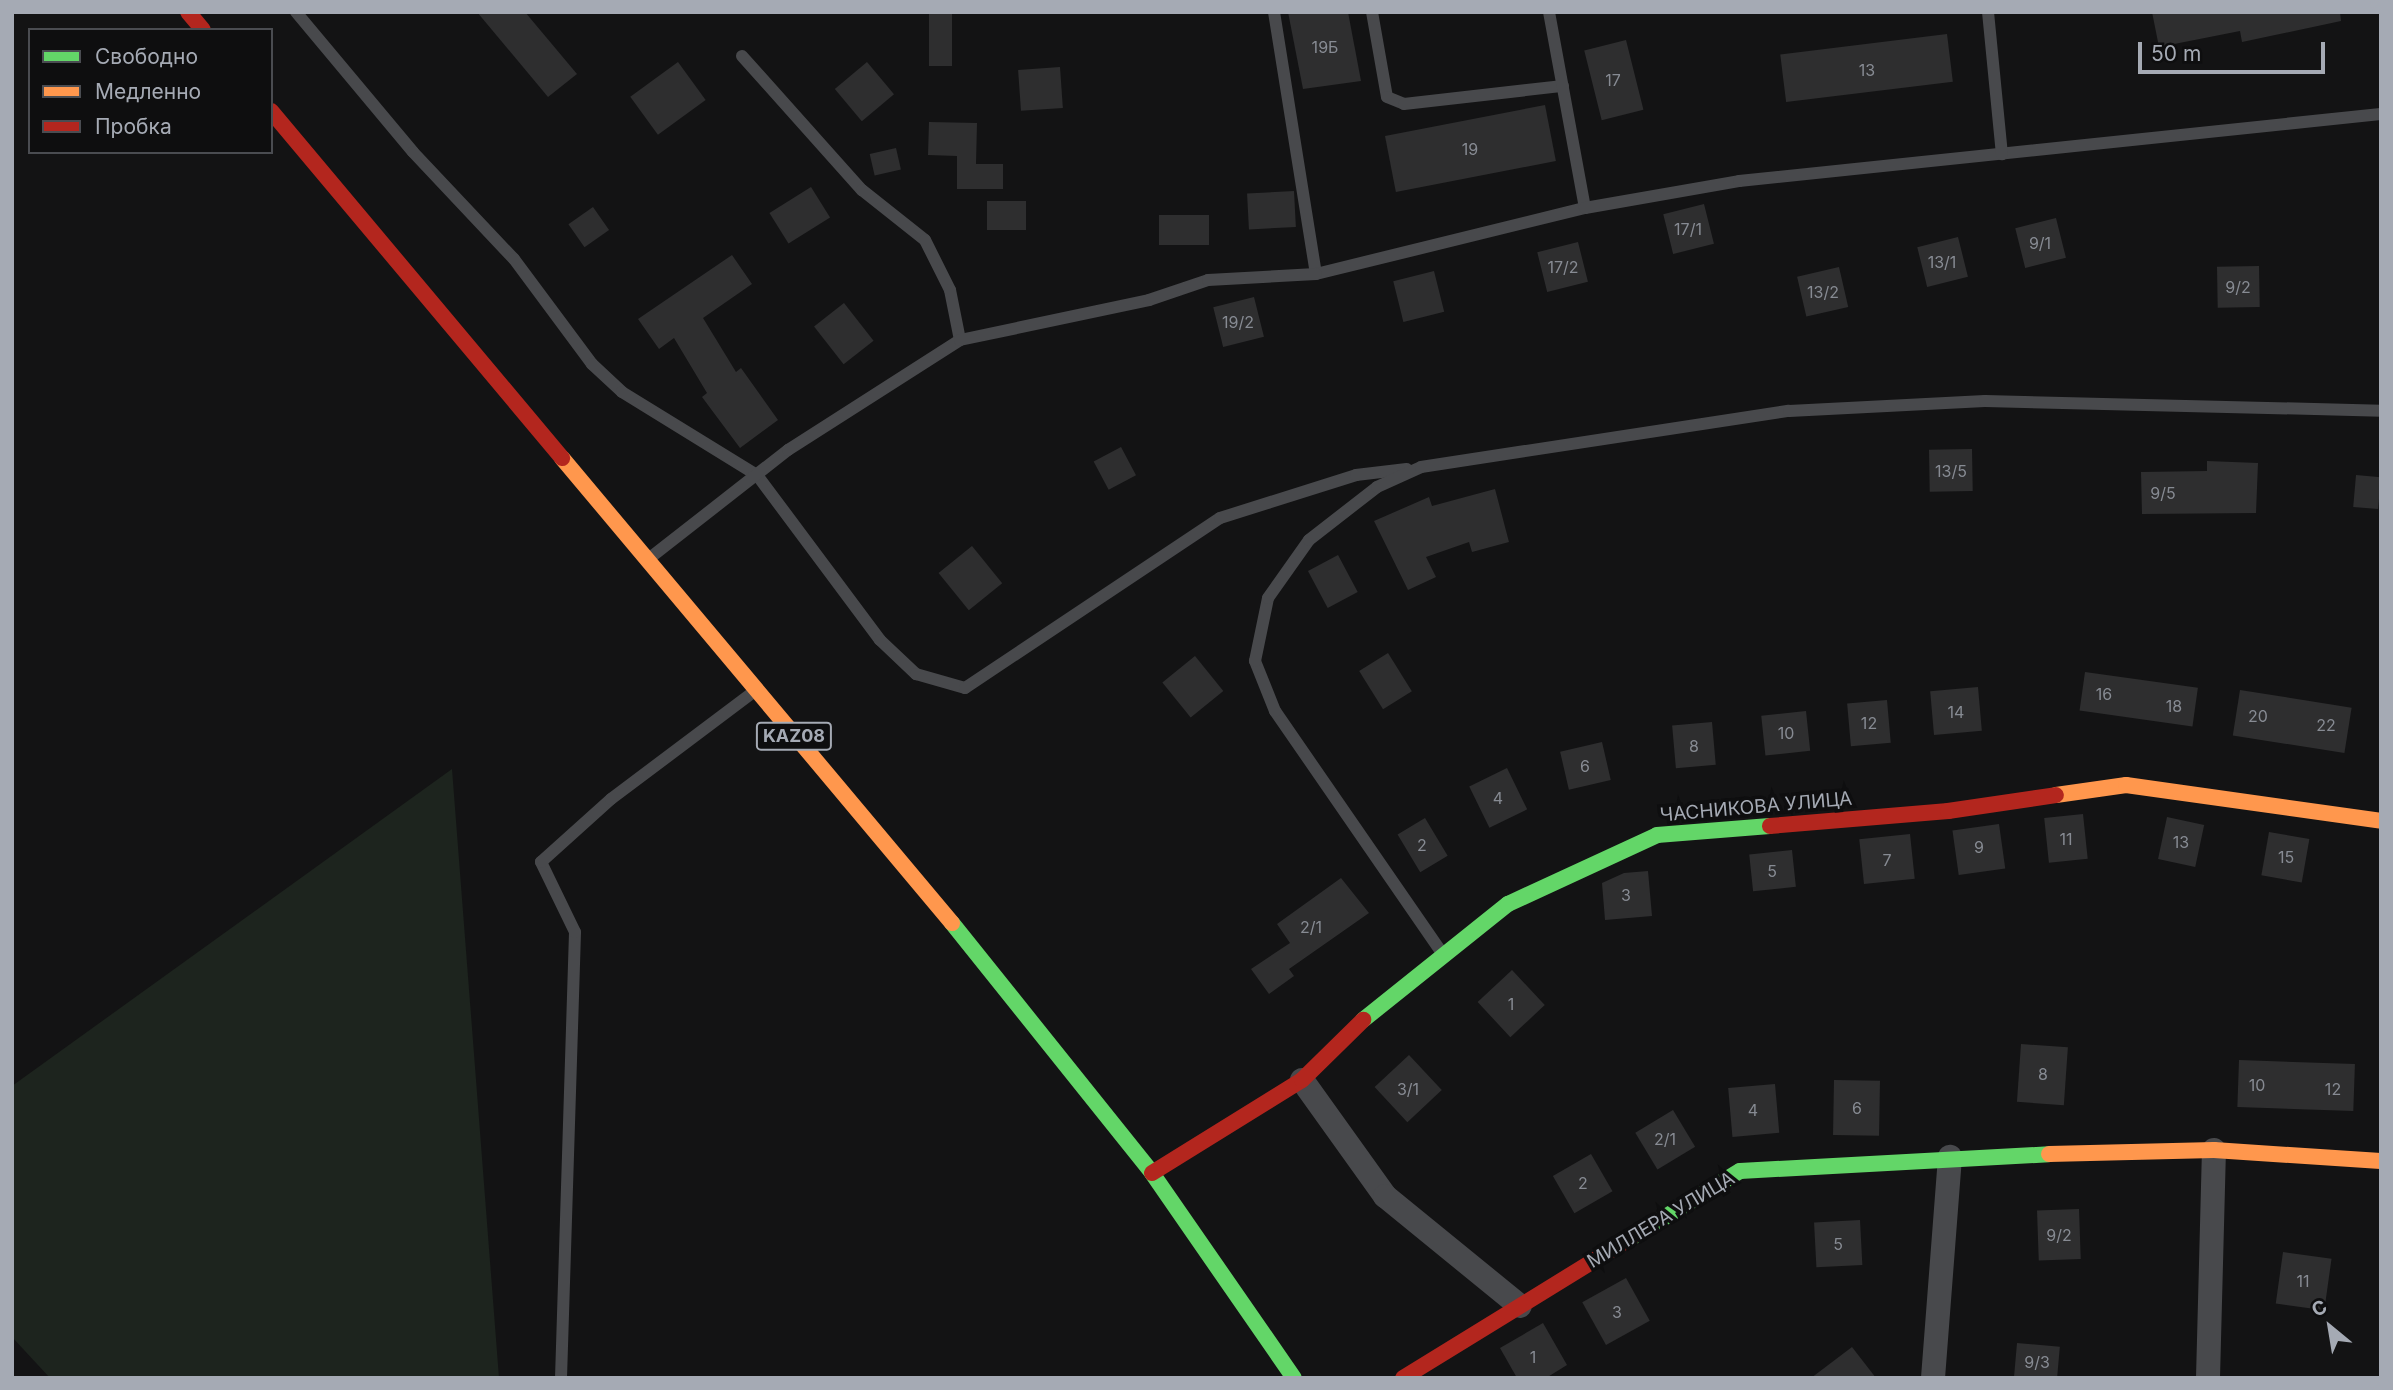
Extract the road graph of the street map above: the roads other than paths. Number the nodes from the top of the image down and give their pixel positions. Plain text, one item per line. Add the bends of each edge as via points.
1 (188, 12) edge
2 (296, 12) edge
3 (1274, 12) edge
4 (1372, 12) edge
5 (1549, 12) edge
6 (1988, 12) edge
7 (201, 28) edge
8 (742, 56) dead end
9 (1563, 86) junction
10 (273, 113) edge
11 (2381, 114) edge
12 (2002, 154) junction
13 (1585, 208) junction
14 (1316, 274) junction
15 (960, 340) junction
16 (2381, 411) edge
17 (1421, 467) junction
18 (757, 475) junction
19 (648, 560) junction
20 (756, 690) junction
21 (2381, 821) edge
22 (1443, 955) junction
23 (1302, 1080) junction
24 (2214, 1150) junction
25 (1950, 1157) junction
26 (2381, 1161) edge
27 (1152, 1173) junction
28 (1520, 1306) junction
29 (561, 1378) edge
30 (1294, 1378) edge
31 (1403, 1378) edge
32 (1933, 1378) edge
33 (2208, 1378) edge

1 - 7 main road
2 - 18 lane via 413,152 514,259 592,364 622,392
3 - 14 lane
4 - 9 lane via 1387,97 1404,104
5 - 9 lane
6 - 12 lane
8 - 15 lane via 862,190 925,240 950,290
9 - 13 lane
10 - 19 main road, KAZ08
11 - 12 lane
12 - 13 lane via 1739,180
13 - 14 lane
14 - 15 lane via 1208,280 1149,300
15 - 18 lane
16 - 17 lane via 1985,401 1788,411
17 - 18 lane via 1356,475 1220,517 965,688 916,674 880,640
17 - 22 lane via 1377,487 1310,540 1268,598 1255,661 1275,711
18 - 19 lane
19 - 20 main road, KAZ08
20 - 27 main road, KAZ08 via 1038,1026
20 - 29 lane via 611,799 541,862 575,932
21 - 22 main road, ЧАСНИКОВА УЛИЦА via 2126,785 1948,811 1657,835 1508,904
22 - 23 main road, ЧАСНИКОВА УЛИЦА via 1354,1027
23 - 27 main road, ЧАСНИКОВА УЛИЦА
23 - 28 street via 1385,1196
24 - 25 main road, МИЛЛЕРА УЛИЦА
24 - 26 main road, МИЛЛЕРА УЛИЦА
24 - 33 street
25 - 28 main road, МИЛЛЕРА УЛИЦА via 1740,1171
25 - 32 street
27 - 30 main road, KAZ08
28 - 31 main road, МИЛЛЕРА УЛИЦА

